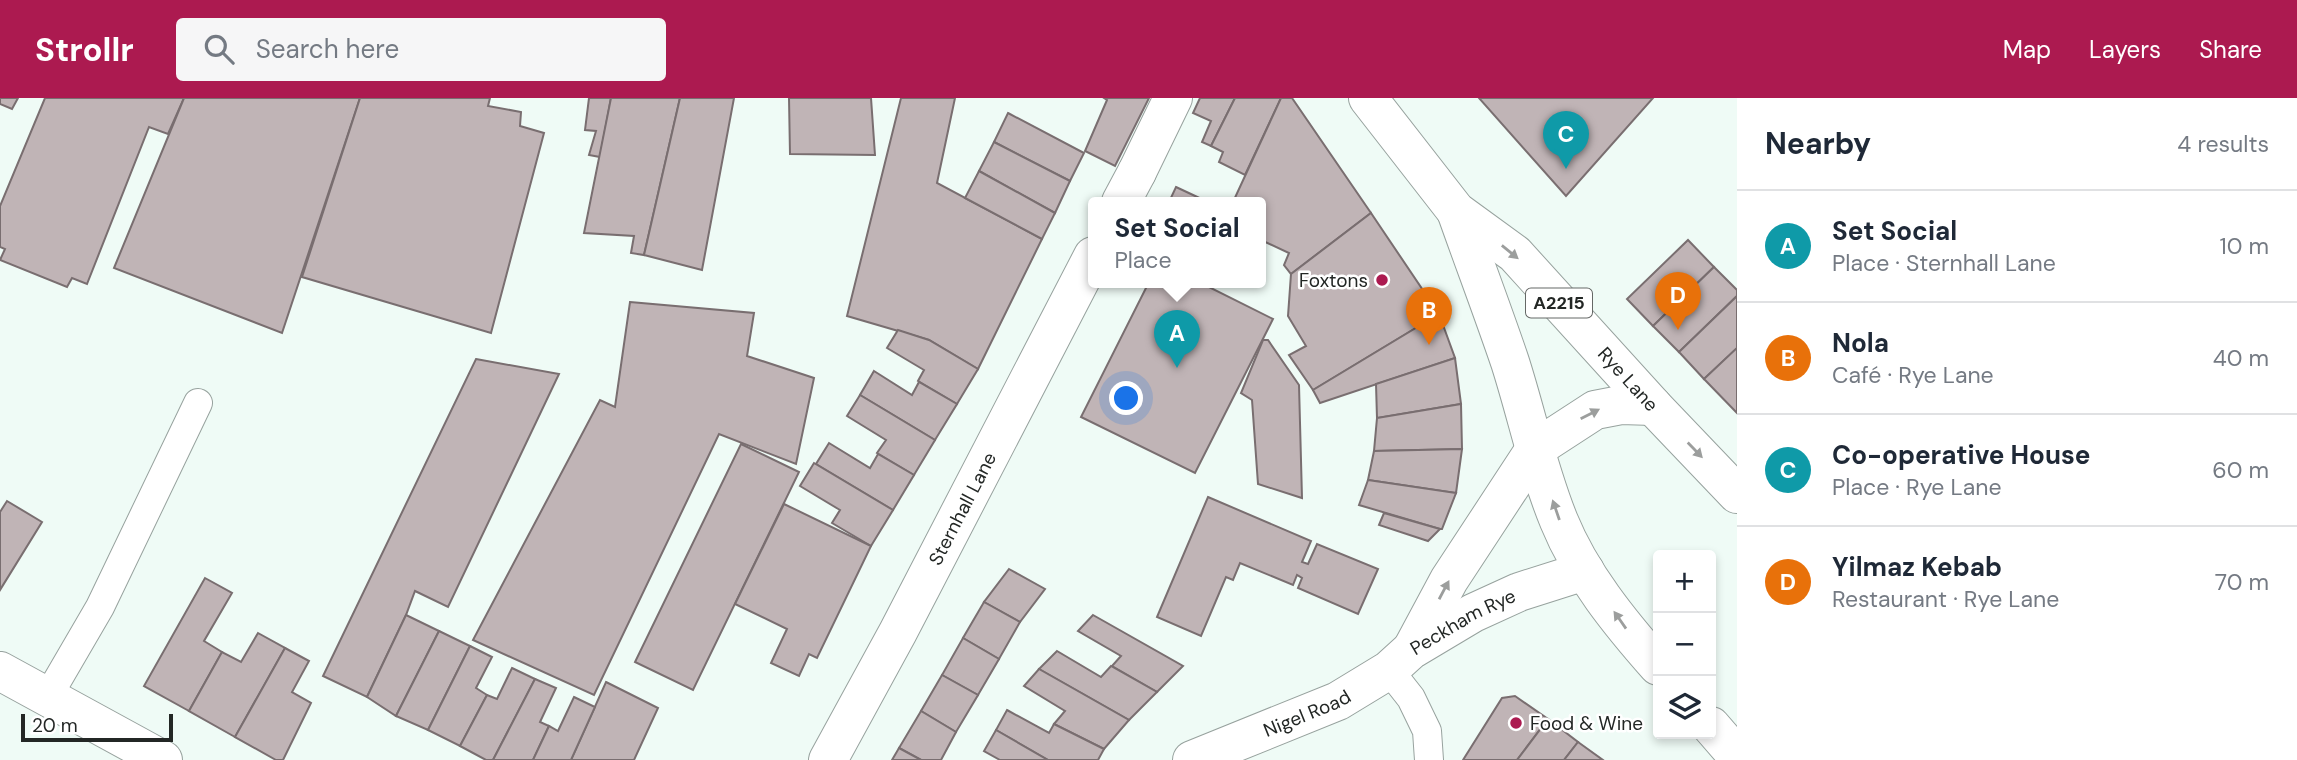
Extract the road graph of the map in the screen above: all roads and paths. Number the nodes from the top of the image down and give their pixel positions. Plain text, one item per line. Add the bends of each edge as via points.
1 (1173, 98) edge
2 (1368, 98) edge
3 (1129, 187) edge
4 (1456, 211) junction
5 (1088, 266) edge
6 (198, 403) dead end
7 (1653, 406) junction
8 (1535, 449) junction
9 (1737, 494) edge
10 (1585, 571) junction
11 (1400, 660) junction
12 (1653, 660) edge
13 (0, 671) edge
14 (47, 698) junction
15 (1716, 732) edge
16 (1737, 756) edge
17 (163, 760) edge
18 (828, 760) edge
19 (1192, 760) edge
20 (1429, 760) edge

1 - 3 street
2 - 4 street, Rye Lane / A2215
4 -> 7 street, Rye Lane / A2215 via 1515,254
4 - 8 street, Rye Lane / A2215
5 - 18 street, Sternhall Lane
6 - 14 lane via 100,607
8 -> 7 street via 1595,410
7 -> 9 street, Rye Lane / A2215
10 -> 8 street, Rye Lane / A2215 via 1559,522
11 -> 8 street, Peckham Rye
10 - 11 street, Peckham Rye via 1518,592 1473,613
12 -> 10 street, A2215
11 - 19 street, Nigel Road via 1338,701
11 - 20 lane via 1410,698 1427,731
13 - 14 street
14 - 17 street
15 - 16 street

